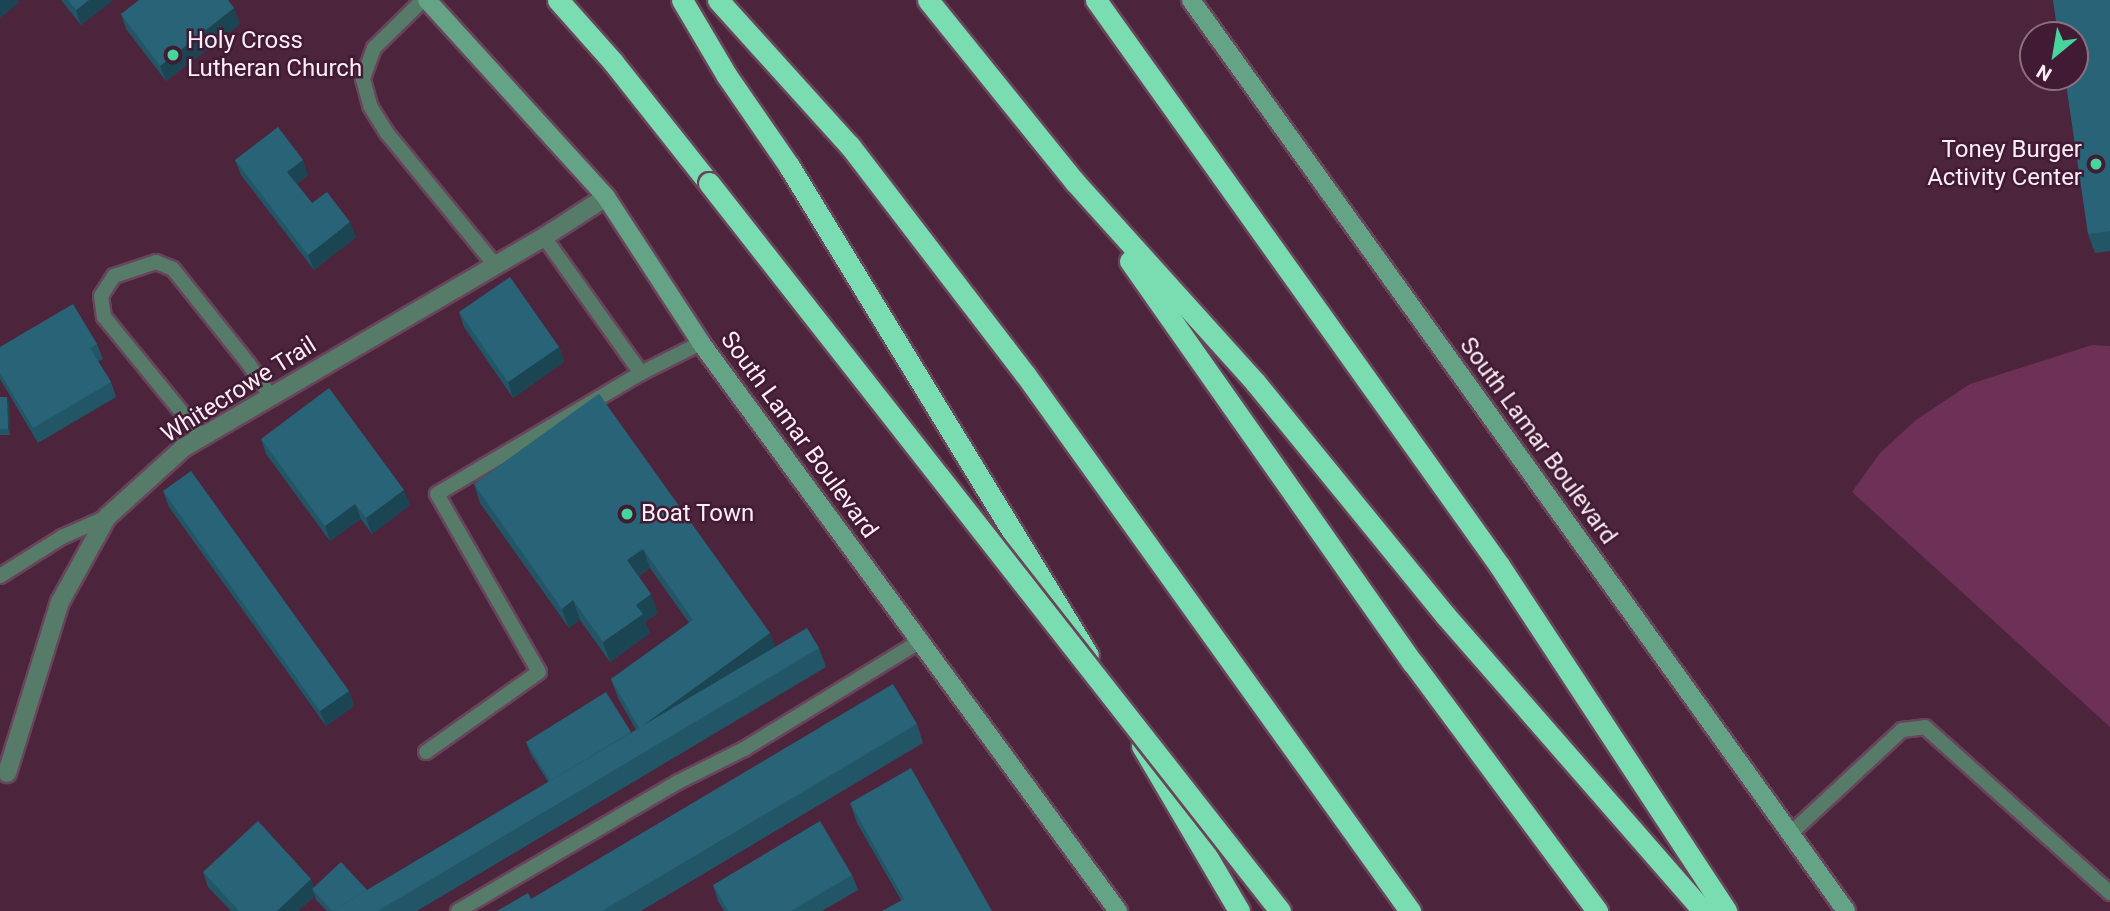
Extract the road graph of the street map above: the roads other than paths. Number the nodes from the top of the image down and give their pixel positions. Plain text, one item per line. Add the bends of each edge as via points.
1 (425, 0) edge
2 (558, 0) edge
3 (682, 0) edge
4 (718, 0) edge
5 (928, 0) edge
6 (1096, 0) edge
7 (1191, 0) edge
8 (1075, 182) junction
9 (606, 197) junction
10 (544, 237) junction
11 (495, 265) junction
12 (701, 343) junction
13 (641, 373) junction
14 (271, 397) junction
15 (202, 437) junction
16 (107, 517) junction
17 (0, 576) edge
18 (920, 641) junction
19 (426, 752) dead end
20 (7, 773) dead end
21 (1790, 834) junction
22 (2110, 893) edge
23 (458, 911) edge
24 (1118, 911) edge
25 (1239, 911) edge
26 (1280, 911) edge
27 (1410, 911) edge
28 (1597, 911) edge
29 (1703, 911) edge
30 (1726, 911) edge
31 (1846, 911) edge

1 - 9 main road, South Lamar Boulevard
1 - 11 lane via 374,48 363,79 370,106
2 - 26 highway, bridge via 709,183
3 - 25 highway via 1009,521
4 - 27 highway via 849,146 1017,363
5 - 8 highway
6 - 30 highway via 1499,565
7 - 21 main road, South Lamar Boulevard
8 - 28 highway via 1413,663
8 - 29 highway via 1255,382 1445,615
9 - 10 street, Whitecrowe Trail
9 - 12 main road, South Lamar Boulevard
10 - 11 street, Whitecrowe Trail
10 - 13 lane
11 - 14 street, Whitecrowe Trail
12 - 13 lane
12 - 18 main road, South Lamar Boulevard
13 - 19 lane via 437,494 539,672
14 - 15 street, Whitecrowe Trail
14 - 15 lane via 173,269 156,262 114,276 101,296 104,317
15 - 16 street, Whitecrowe Trail via 183,448
16 - 17 lane via 62,537
16 - 20 street, Whitecrowe Trail via 60,602
18 - 23 lane via 744,749 678,782
18 - 24 main road, South Lamar Boulevard
21 - 22 lane via 1902,730 1925,727
21 - 31 main road, South Lamar Boulevard

